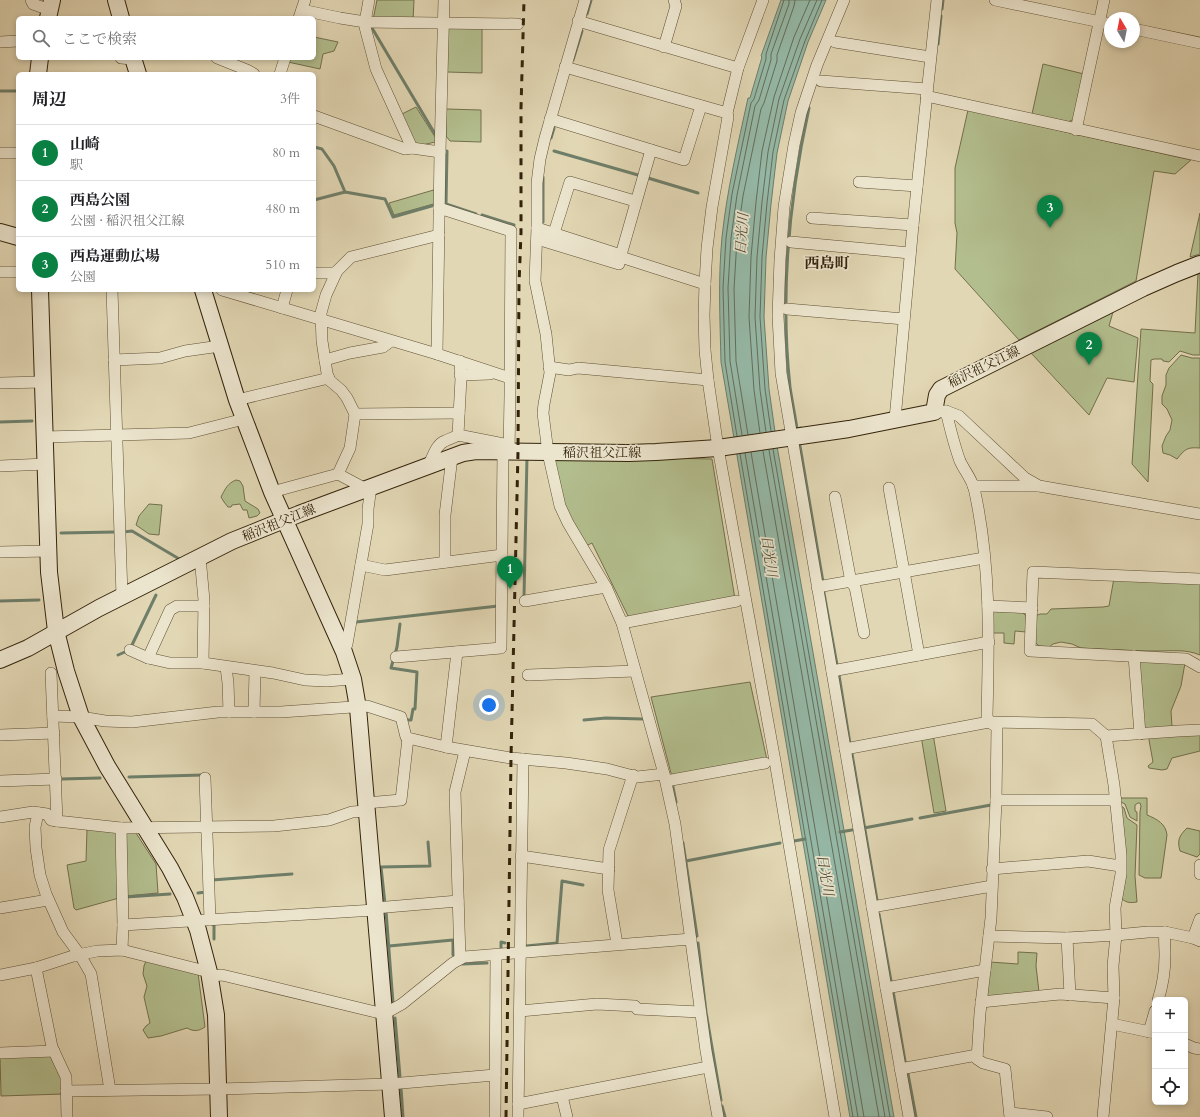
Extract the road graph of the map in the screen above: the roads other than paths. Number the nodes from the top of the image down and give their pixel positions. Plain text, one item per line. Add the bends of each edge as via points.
1 (31, 0) edge
2 (116, 0) edge
3 (368, 0) edge
4 (444, 0) edge
5 (584, 0) edge
6 (674, 0) edge
7 (763, 0) edge
8 (844, 0) edge
9 (937, 0) edge
10 (995, 0) edge
11 (1104, 0) edge
12 (50, 9) edge
13 (302, 9) edge
14 (1105, 12) edge
15 (120, 16) edge
16 (578, 21) junction
17 (364, 22) junction
18 (1104, 22) edge
19 (443, 23) junction
20 (518, 24) dead end
21 (1104, 26) edge
22 (1140, 30) edge
23 (16, 41) edge
24 (0, 42) edge
25 (835, 42) dead end
26 (1200, 43) edge
27 (664, 47) junction
28 (930, 57) junction
29 (40, 60) edge
30 (222, 60) edge
31 (284, 60) edge
32 (565, 67) junction
33 (738, 68) junction
34 (38, 72) edge
35 (250, 72) edge
36 (281, 72) edge
37 (821, 81) dead end
38 (927, 93) junction
39 (701, 106) junction
40 (726, 113) junction
41 (316, 117) edge
42 (550, 119) junction
43 (1076, 130) junction
44 (412, 148) junction
45 (651, 150) junction
46 (440, 152) junction
47 (0, 153) edge
48 (16, 153) edge
49 (1200, 156) edge
50 (859, 182) dead end
51 (917, 186) junction
52 (635, 201) junction
53 (439, 208) junction
54 (812, 218) dead end
55 (913, 225) junction
56 (0, 232) edge
57 (537, 233) junction
58 (554, 233) junction
59 (439, 235) junction
60 (16, 236) edge
61 (791, 242) dead end
62 (910, 253) junction
63 (620, 260) junction
64 (1200, 264) edge
65 (0, 272) edge
66 (16, 272) edge
67 (316, 273) edge
68 (336, 273) junction
69 (705, 284) junction
70 (40, 292) edge
71 (112, 292) edge
72 (204, 292) edge
73 (229, 292) edge
74 (286, 292) edge
75 (282, 308) junction
76 (787, 309) dead end
77 (904, 319) junction
78 (321, 320) junction
79 (392, 341) junction
80 (220, 346) junction
81 (437, 354) junction
82 (114, 360) junction
83 (325, 360) junction
84 (460, 361) junction
85 (549, 367) junction
86 (499, 374) junction
87 (460, 375) junction
88 (329, 378) junction
89 (510, 378) junction
90 (708, 380) junction
91 (43, 382) junction
92 (0, 383) edge
93 (236, 400) junction
94 (940, 412) junction
95 (459, 413) junction
96 (355, 414) junction
97 (894, 419) junction
98 (244, 420) junction
99 (117, 435) junction
100 (458, 435) junction
101 (790, 437) junction
102 (45, 438) junction
103 (719, 448) junction
104 (507, 450) junction
105 (548, 453) junction
106 (452, 457) junction
107 (46, 464) junction
108 (0, 466) edge
109 (428, 466) junction
110 (338, 474) junction
111 (973, 486) junction
112 (1038, 486) junction
113 (368, 488) junction
114 (889, 488) dead end
115 (272, 492) junction
116 (835, 497) dead end
117 (1200, 514) edge
118 (283, 520) junction
119 (49, 551) junction
120 (0, 552) edge
121 (502, 555) junction
122 (200, 557) junction
123 (984, 558) junction
124 (445, 562) junction
125 (361, 565) junction
126 (904, 572) junction
127 (1200, 579) edge
128 (850, 582) junction
129 (606, 587) junction
130 (817, 587) junction
131 (122, 596) junction
132 (525, 600) dead end
133 (737, 601) dead end
134 (204, 606) junction
135 (988, 606) junction
136 (1032, 608) junction
137 (622, 623) junction
138 (56, 631) junction
139 (864, 633) dead end
140 (989, 642) junction
141 (130, 650) dead end
142 (344, 652) junction
143 (458, 652) junction
144 (919, 655) junction
145 (1134, 656) junction
146 (396, 657) dead end
147 (148, 658) junction
148 (0, 660) edge
149 (203, 662) junction
150 (226, 666) junction
151 (1200, 667) edge
152 (256, 671) junction
153 (636, 671) junction
154 (832, 671) junction
155 (51, 673) dead end
156 (528, 675) dead end
157 (353, 679) junction
158 (358, 708) junction
159 (228, 712) junction
160 (254, 712) junction
161 (53, 716) junction
162 (81, 717) junction
163 (989, 722) junction
164 (1200, 730) edge
165 (54, 733) junction
166 (1140, 734) junction
167 (0, 735) edge
168 (1106, 736) junction
169 (408, 738) junction
170 (446, 747) junction
171 (845, 749) junction
172 (465, 751) junction
173 (523, 759) junction
174 (765, 763) dead end
175 (633, 776) junction
176 (665, 777) junction
177 (206, 778) dead end
178 (56, 779) junction
179 (0, 781) edge
180 (996, 800) junction
181 (1116, 800) junction
182 (366, 807) junction
183 (38, 813) junction
184 (0, 817) edge
185 (57, 821) junction
186 (144, 827) junction
187 (207, 827) junction
188 (121, 828) junction
189 (521, 856) junction
190 (1200, 865) edge
191 (1120, 866) junction
192 (609, 869) junction
193 (992, 870) junction
194 (1200, 874) edge
195 (992, 886) junction
196 (48, 900) junction
197 (458, 901) junction
198 (872, 907) junction
199 (0, 908) edge
200 (375, 909) junction
201 (1200, 919) edge
202 (202, 920) junction
203 (123, 925) junction
204 (1165, 932) junction
205 (989, 936) junction
206 (1116, 936) junction
207 (1067, 938) junction
208 (691, 939) junction
209 (1197, 940) edge
210 (617, 944) junction
211 (122, 950) junction
212 (520, 953) junction
213 (80, 955) junction
214 (496, 955) junction
215 (460, 959) junction
216 (36, 968) junction
217 (985, 970) junction
218 (209, 974) junction
219 (0, 975) edge
220 (886, 988) junction
221 (1070, 995) junction
222 (1159, 997) edge
223 (1114, 998) junction
224 (981, 1002) junction
225 (520, 1011) junction
226 (700, 1012) junction
227 (384, 1014) junction
228 (1112, 1024) junction
229 (1152, 1033) edge
230 (1188, 1045) edge
231 (1200, 1049) edge
232 (54, 1051) junction
233 (0, 1053) edge
234 (977, 1055) junction
235 (708, 1067) junction
236 (900, 1069) junction
237 (495, 1075) junction
238 (390, 1084) junction
239 (218, 1089) junction
240 (110, 1090) junction
241 (66, 1091) junction
242 (562, 1096) junction
243 (518, 1104) junction
244 (1010, 1115) edge
245 (67, 1117) edge
246 (219, 1117) edge
247 (393, 1117) edge
248 (495, 1117) edge
249 (518, 1117) edge
250 (567, 1117) edge
251 (718, 1117) edge
252 (835, 1117) edge
253 (909, 1117) edge
254 (1047, 1117) edge
255 (1103, 1117) edge

1 - 12 street via 33,4
2 - 15 street
3 - 17 street
4 - 19 street
5 - 16 street
6 - 27 street via 676,6
7 - 33 street
8 - 101 street via 817,65 801,113 784,207 778,316 781,373
9 - 28 street
10 - 18 street
11 - 14 street
13 - 17 street
16 - 27 street
16 - 32 street
17 - 19 street
17 - 44 street via 376,69
19 - 20 street
19 - 46 street
21 - 43 street
22 - 26 street
23 - 24 street
25 - 28 street
27 - 33 street
28 - 38 street
29 - 34 street
30 - 35 street
31 - 36 street
32 - 39 street
32 - 42 street
33 - 40 street
37 - 38 street
38 - 43 street
38 - 51 street
39 - 40 street
39 - 45 street via 684,160
40 - 69 street via 728,118 712,207
41 - 44 street via 405,149
42 - 45 street
42 - 57 street via 536,183
43 - 49 street
44 - 46 street
45 - 52 street
46 - 53 street
47 - 48 street
50 - 51 street
51 - 55 street
52 - 58 street via 570,182
52 - 63 street
53 - 59 street
53 - 89 street via 511,231
54 - 55 street
55 - 62 street
56 - 60 street
57 - 58 street
57 - 63 street
57 - 85 street via 535,281 546,334
58 - 63 street
59 - 68 street via 351,257
59 - 81 street
61 - 62 street
62 - 77 street
63 - 69 street via 624,258
64 - 94 street, 稲沢祖父江線 via 1143,288 941,389 937,395
65 - 66 street
67 - 68 street
68 - 78 street via 322,306
69 - 90 street via 704,329
70 - 91 street
71 - 82 street
72 - 80 street
73 - 75 street
74 - 75 street
75 - 78 street
76 - 77 street
77 - 97 street
78 - 79 street
78 - 83 street
79 - 81 street
79 - 83 street via 383,347
80 - 82 street via 160,358
80 - 93 street
81 - 84 street
82 - 99 street
83 - 88 street
84 - 86 street
84 - 87 street
85 - 90 street
85 - 105 street via 543,413
86 - 87 street
86 - 89 street
87 - 95 street
88 - 93 street
88 - 96 street via 348,398
89 - 104 street
90 - 103 street
91 - 92 street
91 - 102 street
93 - 98 street
94 - 97 street, 稲沢祖父江線
94 - 111 street
94 - 112 street via 959,416 1025,478
95 - 96 street
95 - 100 street
96 - 110 street via 350,448
97 - 101 street, 稲沢祖父江線 via 849,429
98 - 99 street via 189,433
98 - 115 street
99 - 102 street
99 - 131 street
100 - 104 street
100 - 109 street via 438,446
101 - 103 street, 稲沢祖父江線
101 - 130 street
102 - 107 street
103 - 105 street, 稲沢祖父江線 via 656,452
103 - 252 street
104 - 105 street, 稲沢祖父江線
104 - 106 street, 稲沢祖父江線 via 463,453
104 - 121 street
105 - 129 street via 563,512
106 - 109 street, 稲沢祖父江線
106 - 124 street via 445,515
107 - 108 street
107 - 119 street
109 - 113 street, 稲沢祖父江線
110 - 113 street
110 - 115 street
111 - 112 street
111 - 123 street
112 - 117 street
113 - 118 street, 稲沢祖父江線
113 - 125 street via 368,524
114 - 126 street
115 - 118 street
116 - 128 street
118 - 122 street, 稲沢祖父江線
118 - 142 street
119 - 120 street
119 - 138 street
121 - 124 street
121 - 143 street via 501,648
122 - 131 street, 稲沢祖父江線
122 - 134 street
123 - 126 street
123 - 135 street
124 - 125 street via 385,570
125 - 142 street
126 - 128 street
126 - 144 street
127 - 136 street via 1032,572
128 - 130 street
128 - 139 street via 856,587
129 - 132 street
129 - 137 street
130 - 154 street
131 - 138 street, 稲沢祖父江線
133 - 137 street
134 - 147 street via 177,606 170,610
134 - 149 street
135 - 136 street
135 - 140 street
136 - 145 street via 1030,651
137 - 153 street
138 - 148 street, 稲沢祖父江線 via 28,648
138 - 162 street
140 - 144 street
140 - 163 street
141 - 147 street
142 - 157 street
143 - 146 street
143 - 170 street
144 - 154 street
145 - 151 street via 1186,659
145 - 166 street
147 - 149 street via 170,663
149 - 150 street
150 - 152 street
150 - 159 street
152 - 157 street via 305,680
152 - 160 street
153 - 156 street
153 - 176 street
154 - 171 street
155 - 161 street
157 - 158 street
158 - 160 street
158 - 169 street via 367,706 401,718
158 - 182 street
159 - 160 street
159 - 162 street via 132,722
161 - 162 street
161 - 165 street
162 - 186 street
163 - 168 street via 1092,724
163 - 171 street
163 - 180 street via 997,727
164 - 166 street
165 - 167 street
165 - 178 street
166 - 168 street
168 - 181 street
169 - 170 street
169 - 182 street via 400,800
170 - 172 street
171 - 198 street
172 - 173 street
172 - 197 street via 455,792
173 - 175 street via 607,769
173 - 189 street
174 - 176 street
175 - 176 street
175 - 192 street via 609,850
176 - 208 street via 675,824
177 - 187 street
178 - 179 street
178 - 185 street
180 - 181 street
180 - 193 street
181 - 191 street
182 - 187 street via 329,820 274,826
182 - 200 street
183 - 184 street
183 - 185 street via 47,814 51,820
183 - 196 street via 35,826 36,848 40,875
185 - 188 street
186 - 187 street
186 - 188 street
186 - 202 street via 185,897
187 - 202 street
188 - 203 street
189 - 192 street
189 - 212 street
190 - 194 street
191 - 193 street via 1088,861
191 - 206 street via 1115,908
192 - 210 street via 608,890
193 - 195 street
195 - 198 street
195 - 205 street
196 - 199 street
196 - 213 street via 63,932
197 - 200 street
197 - 215 street
198 - 220 street
200 - 202 street
200 - 227 street
201 - 209 street
202 - 203 street
202 - 218 street via 198,930
203 - 211 street
204 - 206 street
204 - 209 street
204 - 222 street via 1163,982
205 - 207 street
205 - 217 street
206 - 207 street
206 - 223 street via 1113,966
207 - 221 street
208 - 210 street
208 - 226 street
210 - 212 street
211 - 213 street
211 - 218 street
212 - 214 street
212 - 225 street
213 - 216 street
213 - 240 street via 91,974
214 - 215 street
214 - 237 street
215 - 227 street via 402,1004
216 - 219 street
216 - 232 street
217 - 220 street
217 - 224 street
218 - 227 street
218 - 239 street via 216,1015
220 - 236 street
221 - 223 street
221 - 224 street
223 - 228 street
224 - 234 street
225 - 226 street via 597,1004
225 - 243 street
226 - 235 street
227 - 238 street
228 - 229 street
228 - 255 street
230 - 231 street
232 - 233 street
232 - 241 street via 66,1077
234 - 236 street
234 - 244 street via 977,1059 983,1063 1005,1069
235 - 242 street
235 - 251 street
236 - 253 street
237 - 238 street
237 - 248 street
238 - 239 street
238 - 247 street
239 - 240 street
239 - 246 street
240 - 241 street
241 - 245 street
242 - 243 street
242 - 250 street
243 - 249 street
244 - 254 street

